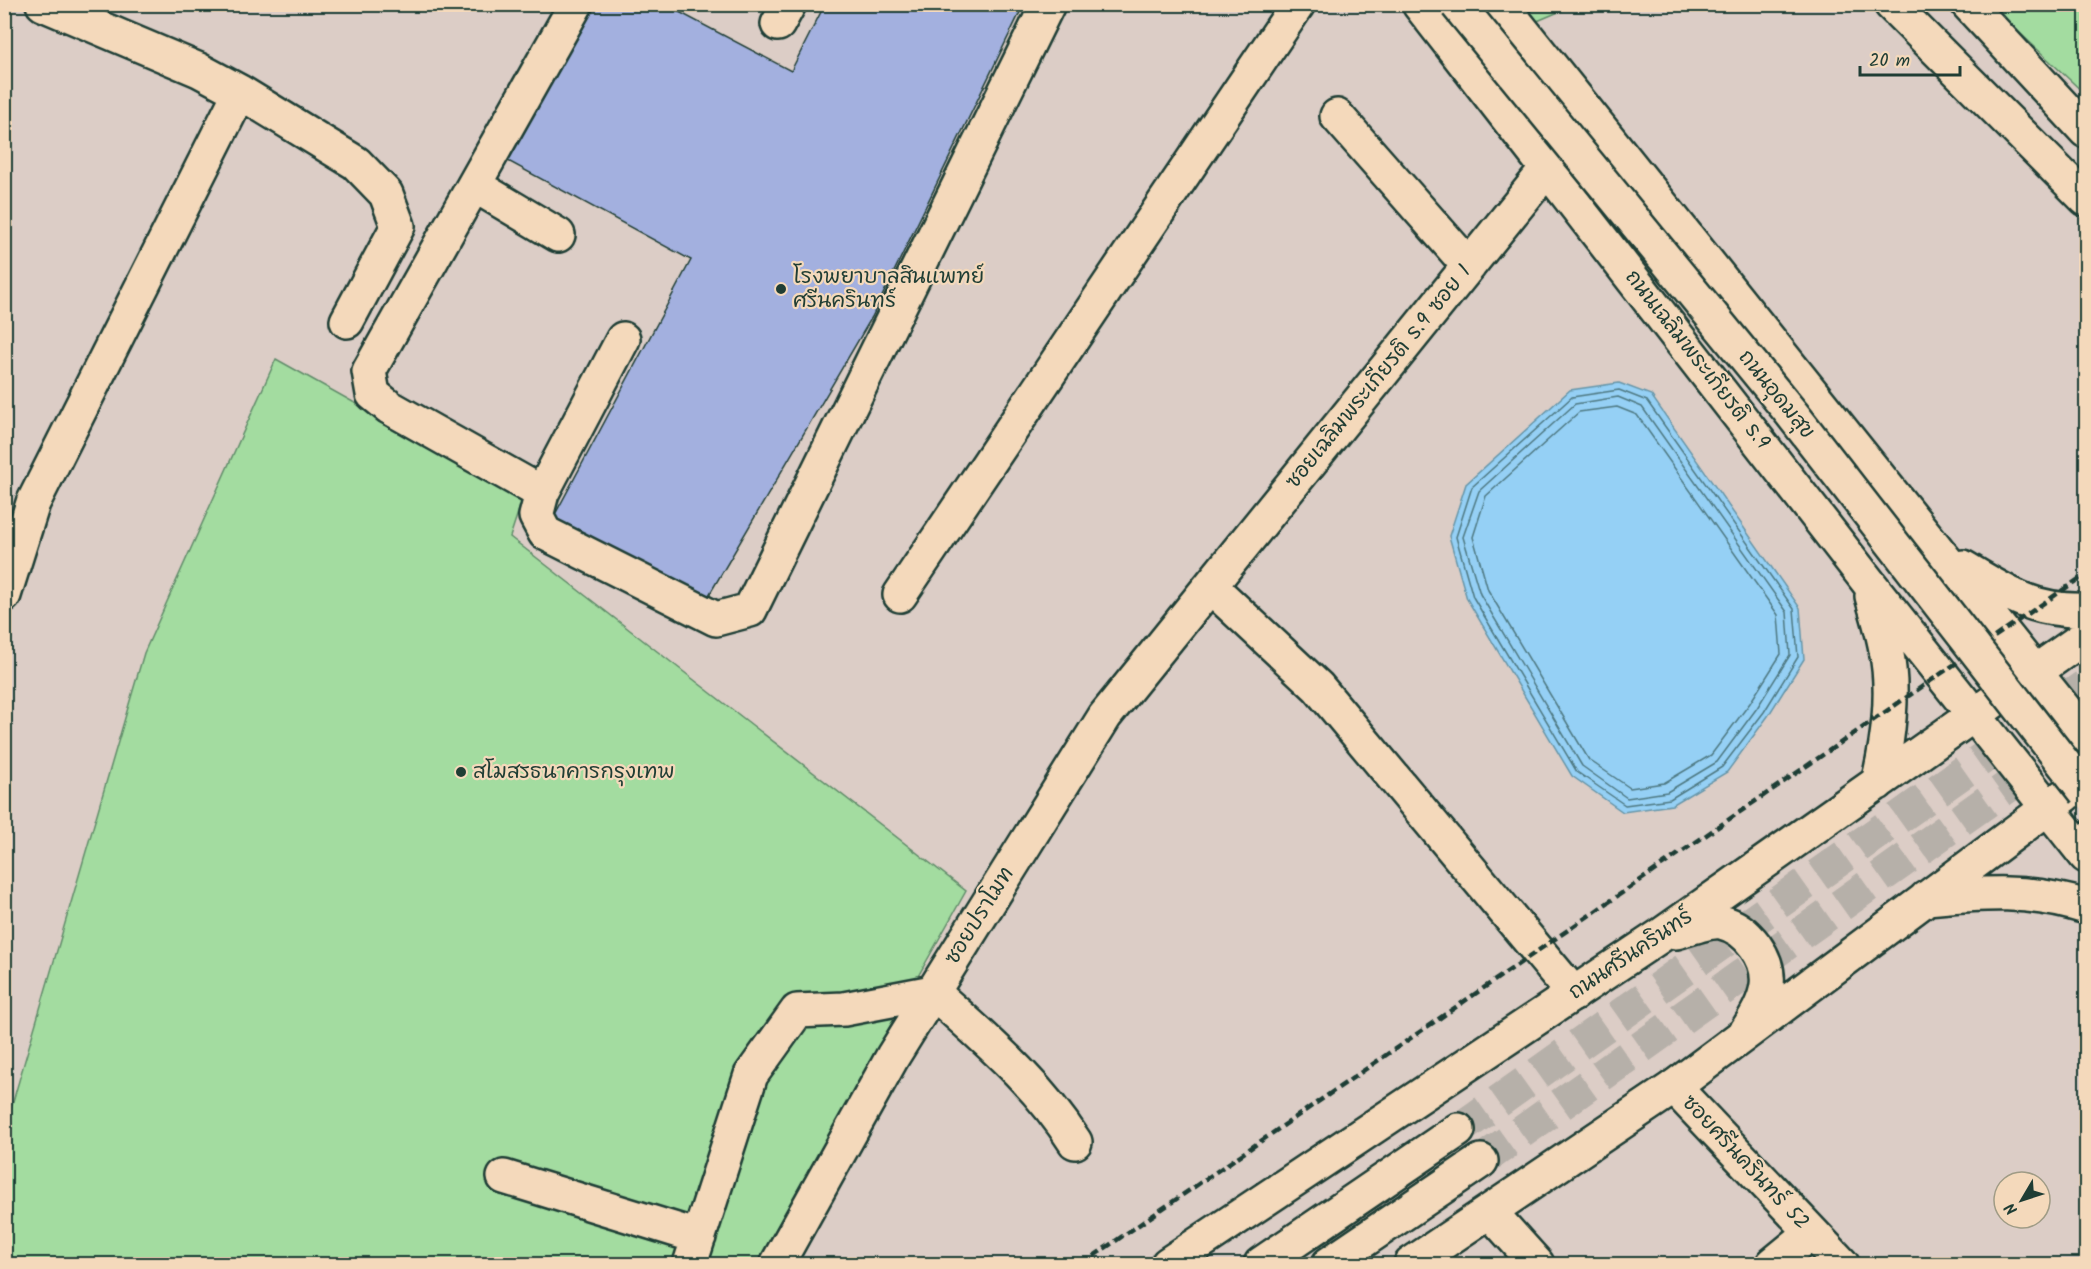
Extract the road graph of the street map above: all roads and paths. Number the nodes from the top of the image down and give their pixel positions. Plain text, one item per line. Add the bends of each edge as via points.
1 (43, 4) edge
2 (576, 4) edge
3 (1048, 4) edge
4 (1298, 4) edge
5 (1419, 4) edge
6 (1457, 4) edge
7 (1501, 4) edge
8 (1891, 4) edge
9 (1968, 4) edge
10 (240, 92) junction
11 (1337, 116) dead end
12 (2086, 131) edge
13 (1547, 169) junction
14 (474, 185) junction
15 (2086, 199) edge
16 (558, 235) dead end
17 (1469, 266) junction
18 (347, 321) dead end
19 (622, 339) dead end
20 (1843, 431) junction
21 (1787, 477) junction
22 (542, 493) junction
23 (1943, 555) junction
24 (1869, 583) junction
25 (1210, 586) junction
26 (4, 595) edge
27 (900, 595) dead end
28 (2086, 610) edge
29 (2086, 636) edge
30 (2037, 672) junction
31 (1974, 716) junction
32 (2086, 736) edge
33 (2086, 781) edge
34 (1878, 783) junction
35 (2086, 792) edge
36 (2048, 807) junction
37 (2086, 856) edge
38 (1926, 898) junction
39 (2086, 907) edge
40 (1660, 936) junction
41 (933, 992) junction
42 (1574, 994) junction
43 (1745, 1035) junction
44 (1674, 1087) junction
45 (1458, 1130) tunnel mouth
46 (1075, 1142) dead end
47 (1481, 1161) tunnel mouth
48 (504, 1177) dead end
49 (1491, 1213) junction
50 (1811, 1233) junction
51 (694, 1251) edge
52 (777, 1264) edge
53 (1168, 1264) edge
54 (1261, 1264) edge
55 (1329, 1264) edge
56 (1411, 1264) edge
57 (1537, 1264) edge
58 (1773, 1264) edge
59 (1842, 1264) edge

1 - 10 main road via 199,70
2 - 14 main road
3 - 22 main road via 750,610 716,619 545,533 536,516
4 - 27 main road
5 - 13 main road, ถนนเฉลิมพระเกียรติ ร.9
6 - 35 main road, ถนนอุดมสุข, bridge via 1792,414
7 - 20 main road
8 - 15 main road
9 - 12 main road
10 - 18 main road via 356,163 386,194 398,226
10 - 26 main road via 33,502
11 - 17 main road
13 - 17 main road, ซอยเฉลิมพระเกียรติ ร.9 ซอย 1
13 - 21 main road, ถนนเฉลิมพระเกียรติ ร.9
14 - 16 main road
14 - 22 main road via 369,371 374,394 389,407
17 - 25 main road, ซอยเฉลิมพระเกียรติ ร.9 ซอย 1
19 - 22 main road
20 - 21 main road via 1857,464 1856,480 1846,493 1828,498 1815,495
20 - 23 main road
21 - 24 main road, ถนนเฉลิมพระเกียรติ ร.9
23 - 28 main road via 2018,600 2065,611
23 - 30 main road
24 - 31 main road, ถนนเฉลิมพระเกียรติ ร.9
24 - 34 main road via 1887,652 1886,750
25 - 41 main road, ซอยปราโมท via 1106,716
25 - 42 main road via 1318,687
29 - 30 main road, ถนนศรีนครินทร์
30 - 31 main road, ถนนศรีนครินทร์
30 - 32 main road
31 - 34 main road, ถนนศรีนครินทร์
31 - 36 main road
33 - 36 main road
34 - 40 main road, ถนนศรีนครินทร์
36 - 37 main road
36 - 38 main road
38 - 39 main road via 2004,892 2061,899
38 - 43 main road
40 - 42 main road, ถนนศรีนครินทร์
40 - 43 main road via 1720,922 1744,932 1761,955 1767,984
41 - 46 main road via 1052,1106
41 - 51 main road via 844,1009 797,1011 751,1075
41 - 52 main road, ซอยปราโมท
42 - 53 main road, ถนนศรีนครินทร์
43 - 44 main road
44 - 49 main road
44 - 50 main road, ซอยศรีนครินทร์ 52
45 - 54 main road
47 - 55 main road
48 - 51 main road
49 - 56 main road
49 - 57 main road
50 - 58 main road
50 - 59 main road, ซอยศรีนครินทร์ 52

